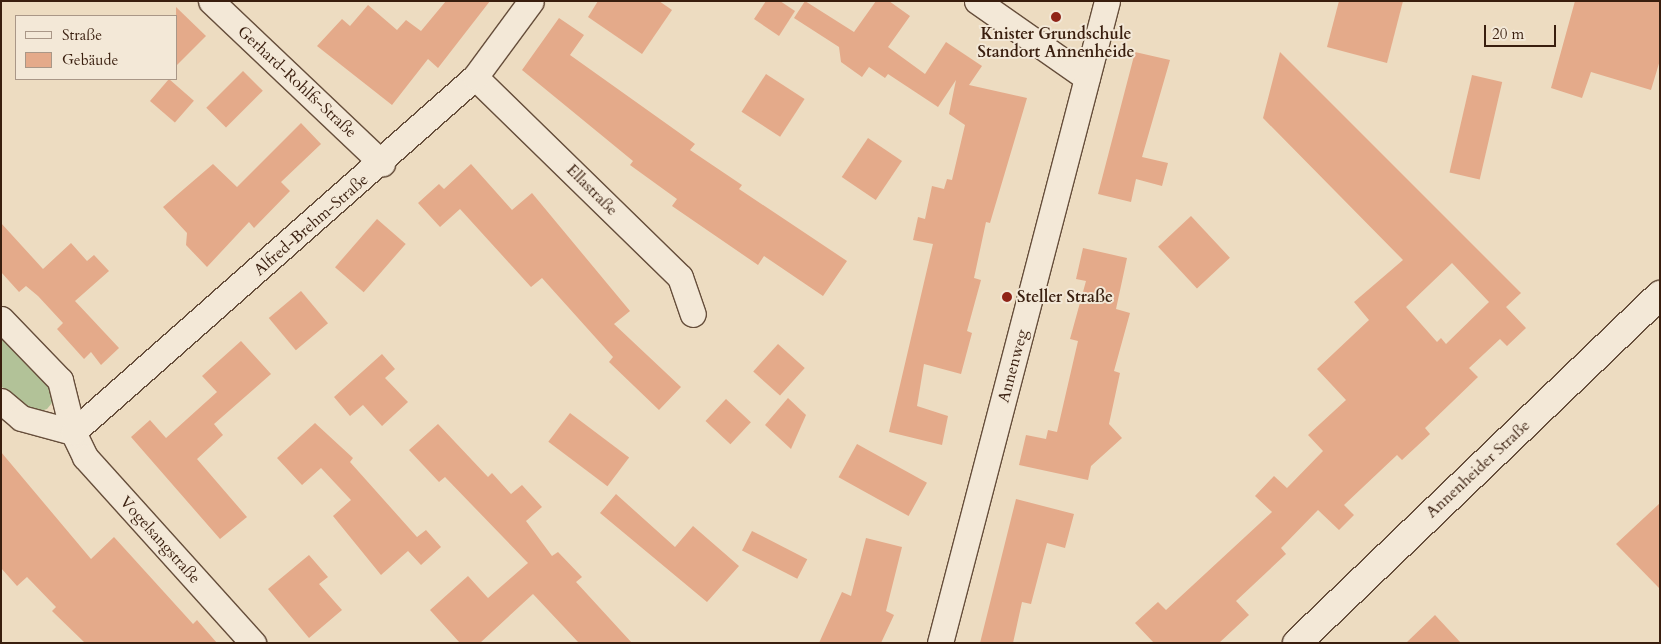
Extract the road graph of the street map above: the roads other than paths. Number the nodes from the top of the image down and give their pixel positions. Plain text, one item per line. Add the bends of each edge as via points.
1 (211, 1) edge
2 (530, 1) edge
3 (977, 1) edge
4 (1107, 1) edge
5 (475, 78) junction
6 (1087, 78) junction
7 (382, 163) junction
8 (1660, 295) edge
9 (693, 314) dead end
10 (1, 319) edge
11 (1, 401) edge
12 (72, 432) junction
13 (253, 643) edge
14 (940, 643) edge
15 (1298, 643) edge

1 - 7 street, Gerhard-Rohlfs-Straße
2 - 5 street, Alfred-Brehm-Straße
3 - 6 street
4 - 6 street, Annenweg
5 - 7 street, Alfred-Brehm-Straße
5 - 9 street, Ellastraße via 680,277
6 - 14 street, Annenweg
7 - 12 street, Alfred-Brehm-Straße
8 - 15 street, Annenheider Straße
10 - 12 street, Vogelsangstraße via 60,380
11 - 12 street via 21,418
12 - 13 street, Vogelsangstraße via 85,457

